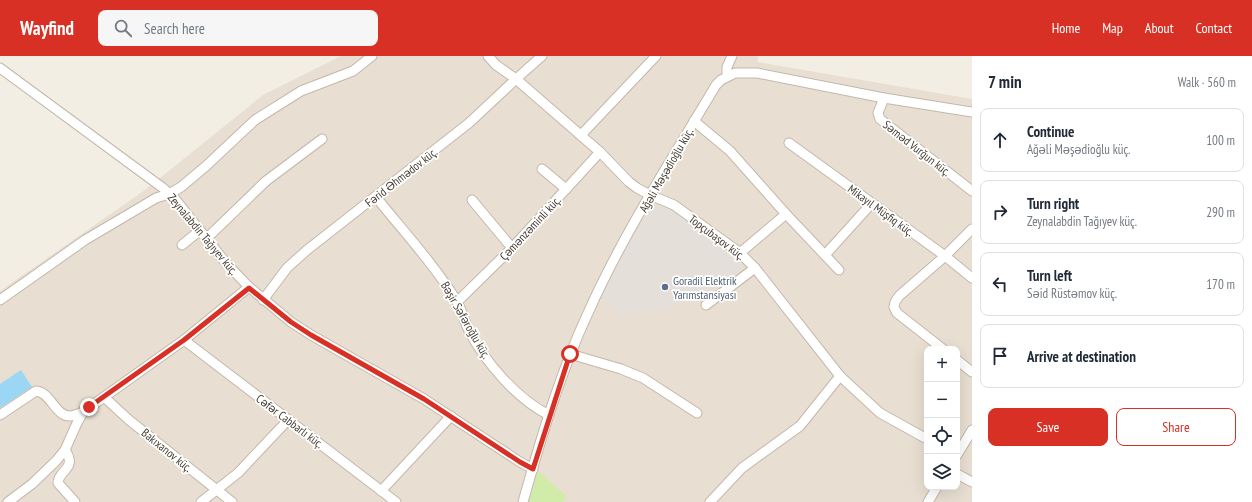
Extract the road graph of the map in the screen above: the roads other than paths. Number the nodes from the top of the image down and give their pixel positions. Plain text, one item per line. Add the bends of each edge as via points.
1 (372, 56) edge
2 (488, 56) edge
3 (542, 56) edge
4 (656, 56) edge
5 (732, 56) edge
6 (0, 68) edge
7 (727, 76) junction
8 (516, 79) junction
9 (884, 98) junction
10 (972, 112) edge
11 (694, 122) junction
12 (581, 136) junction
13 (322, 139) dead end
14 (789, 143) dead end
15 (600, 152) junction
16 (542, 169) dead end
17 (566, 189) junction
18 (972, 190) edge
19 (169, 194) junction
20 (650, 195) junction
21 (376, 197) junction
22 (472, 200) dead end
23 (872, 203) junction
24 (786, 214) junction
25 (972, 229) edge
26 (199, 231) junction
27 (206, 239) junction
28 (182, 245) dead end
29 (512, 248) junction
30 (740, 253) junction
31 (825, 255) junction
32 (945, 256) junction
33 (755, 268) junction
34 (839, 270) dead end
35 (972, 278) edge
36 (249, 288) junction
37 (0, 300) edge
38 (264, 300) junction
39 (458, 301) junction
40 (706, 305) dead end
41 (184, 340) junction
42 (939, 346) edge
43 (570, 354) junction
44 (960, 362) edge
45 (972, 372) edge
46 (840, 376) junction
47 (104, 397) junction
48 (84, 412) junction
49 (697, 413) dead end
50 (0, 415) edge
51 (550, 415) junction
52 (451, 416) junction
53 (288, 420) junction
54 (972, 430) edge
55 (924, 437) edge
56 (65, 450) junction
57 (958, 454) edge
58 (533, 469) junction
59 (960, 476) edge
60 (972, 482) edge
61 (217, 490) junction
62 (936, 490) edge
63 (381, 491) junction
64 (8, 502) edge
65 (75, 502) edge
66 (201, 502) edge
67 (232, 502) edge
68 (396, 502) edge
69 (523, 502) edge
70 (710, 502) edge
71 (928, 502) edge

1 - 19 street via 353,71 301,91 255,120 206,166
2 - 8 street, Topçubaşov küç.
3 - 8 street, Fərid Əhmədov küç.
4 - 12 street
5 - 7 street via 727,67
6 - 19 street, Zeynalabdin Tağıyev küç.
7 - 9 street via 744,72 757,73
7 - 11 street, Ağəli Məşədioğlu küç. via 716,85
8 - 12 street, Topçubaşov küç.
8 - 21 street, Fərid Əhmədov küç. via 469,123
9 - 10 street
9 - 18 street, Səməd Vurğun küç. via 878,113 880,119
11 - 20 street, Ağəli Məşədioğlu küç.
11 - 24 street via 730,152
12 - 15 street, Topçubaşov küç.
13 - 27 street via 266,181
14 - 23 street, Mikayıl Müşfiq küç.
15 - 17 street, Çəmənzəminli küç.
15 - 20 street, Topçubaşov küç. via 629,182
16 - 17 street
17 - 29 street, Çəmənzəminli küç.
19 - 26 street, Zeynalabdin Tağıyev küç.
19 - 37 street via 156,198 85,240
20 - 30 street, Topçubaşov küç. via 674,206
20 - 43 street, Ağəli Məşədioğlu küç. via 603,282
21 - 38 street, Fərid Əhmədov küç. via 287,268
21 - 39 street, Bəşir Səfəroğlu küç.
22 - 29 street
23 - 31 street
23 - 32 street, Mikayıl Müşfiq küç.
24 - 30 street
24 - 31 street
25 - 32 street
26 - 27 street, Zeynalabdin Tağıyev küç.
26 - 28 street
27 - 36 street, Zeynalabdin Tağıyev küç.
29 - 39 street, Çəmənzəminli küç.
30 - 33 street, Topçubaşov küç.
31 - 34 street
32 - 35 street, Mikayıl Müşfiq küç.
32 - 42 street via 899,296 894,307 896,313
33 - 40 street
33 - 46 street, Topçubaşov küç.
36 - 38 street, Zeynalabdin Tağıyev küç.
36 - 41 street
38 - 52 street, Zeynalabdin Tağıyev küç. via 311,335
39 - 51 street, Bəşir Səfəroğlu küç. via 469,330 495,368 519,395 540,411
41 - 47 street
41 - 53 street, Cəfər Cabbarlı küç.
43 - 49 street via 643,378
43 - 51 street, Ağəli Məşədioğlu küç.
44 - 45 street
46 - 55 street, Topçubaşov küç. via 880,413
46 - 70 street via 800,426 742,468
47 - 48 street
47 - 61 street, Bakıxanov küç.
48 - 50 street via 71,416 64,415 45,394 36,391
48 - 56 street
51 - 58 street, Ağəli Məşədioğlu küç.
52 - 58 street, Zeynalabdin Tağıyev küç.
52 - 63 street
53 - 61 street via 238,473
53 - 63 street, Cəfər Cabbarlı küç.
54 - 57 street
56 - 64 street via 32,484
56 - 65 street via 69,456 69,464 59,477 58,484
58 - 69 street, Ağəli Məşədioğlu küç.
59 - 60 street
61 - 66 street
61 - 67 street, Bakıxanov küç.
62 - 71 street
63 - 68 street, Cəfər Cabbarlı küç.

